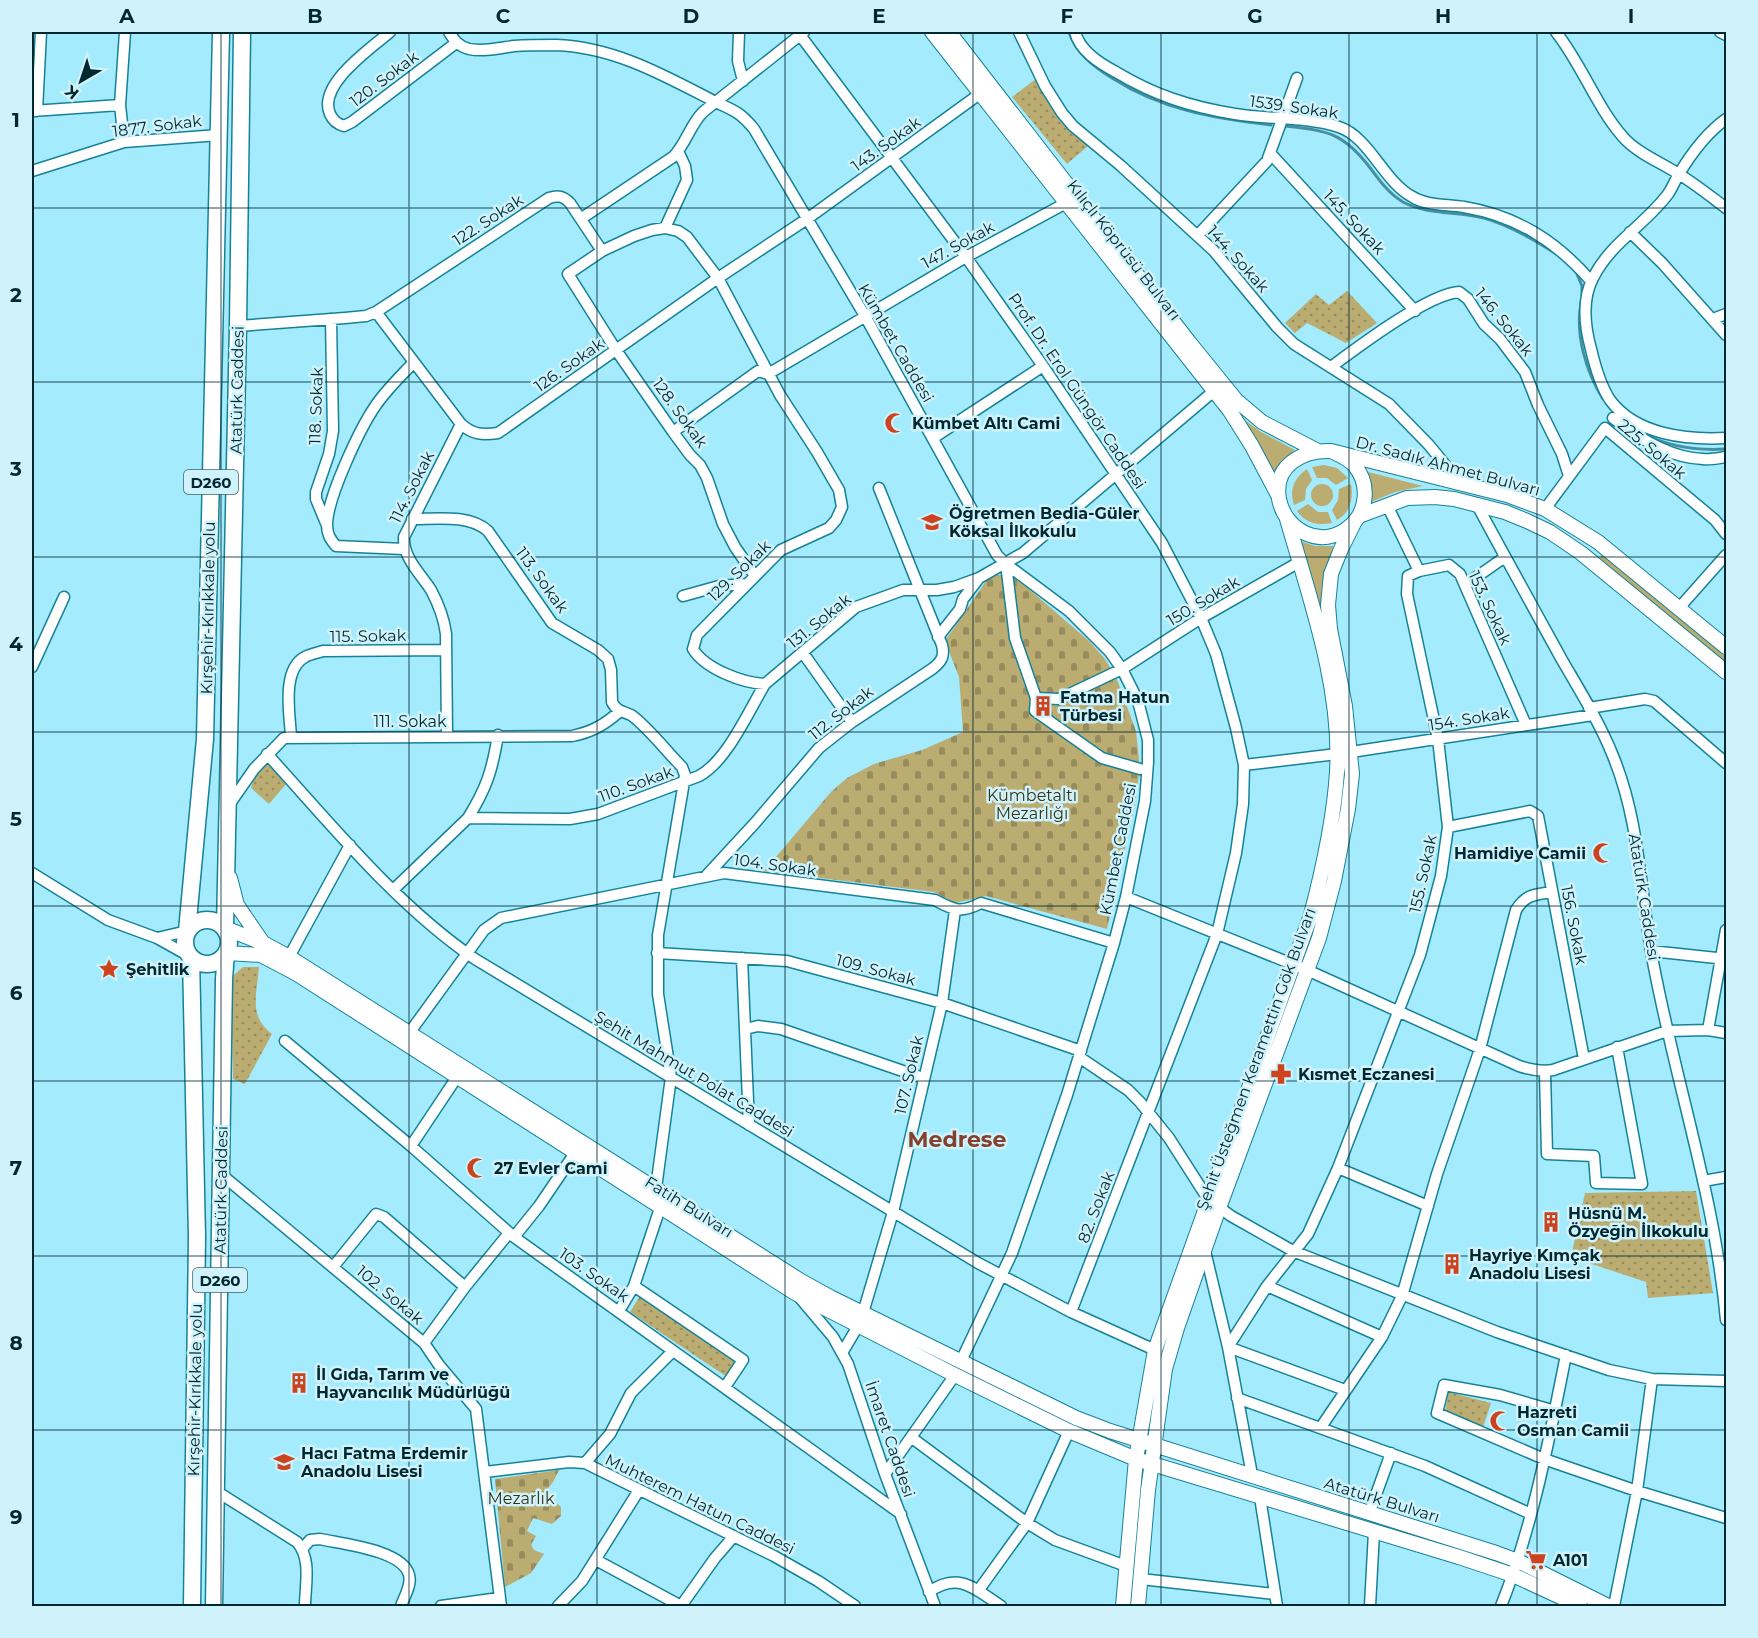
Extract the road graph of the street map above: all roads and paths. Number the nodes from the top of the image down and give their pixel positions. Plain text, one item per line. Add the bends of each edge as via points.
1 (41, 32) edge
2 (124, 32) edge
3 (221, 32) edge
4 (242, 32) edge
5 (390, 32) edge
6 (449, 32) edge
7 (739, 32) edge
8 (932, 32) edge
9 (949, 32) edge
10 (1018, 32) edge
11 (1075, 32) edge
12 (1556, 32) edge
13 (1720, 32) edge
14 (802, 33) edge
15 (1726, 35) edge
16 (456, 43) junction
17 (1297, 78) dead end
18 (743, 81) junction
19 (981, 93) junction
20 (715, 102) junction
21 (120, 105) junction
22 (34, 111) edge
23 (1726, 119) edge
24 (1281, 120) junction
25 (219, 135) junction
26 (124, 142) junction
27 (678, 151) junction
28 (1270, 153) junction
29 (894, 158) junction
30 (32, 171) edge
31 (1679, 174) junction
32 (1066, 203) junction
33 (1726, 208) edge
34 (582, 218) junction
35 (807, 219) junction
36 (665, 228) junction
37 (1630, 232) junction
38 (1198, 235) junction
39 (602, 251) junction
40 (966, 257) junction
41 (718, 279) junction
42 (1591, 281) junction
43 (1415, 311) junction
44 (376, 312) junction
45 (1726, 314) edge
46 (865, 316) junction
47 (331, 319) junction
48 (1713, 319) junction
49 (238, 326) junction
50 (1726, 335) edge
51 (616, 350) junction
52 (414, 362) junction
53 (1043, 366) junction
54 (1331, 367) junction
55 (768, 374) junction
56 (1214, 391) junction
57 (1616, 414) junction
58 (461, 424) junction
59 (1605, 428) junction
60 (673, 432) junction
61 (933, 438) junction
62 (1726, 438) edge
63 (1316, 450) junction
64 (1331, 451) junction
65 (1726, 457) edge
66 (1117, 475) junction
67 (1569, 476) junction
68 (1460, 483) junction
69 (879, 488) dead end
70 (1279, 497) junction
71 (1387, 505) junction
72 (1477, 505) junction
73 (1545, 509) junction
74 (412, 519) junction
75 (1287, 519) junction
76 (1357, 519) junction
77 (327, 526) junction
78 (1726, 534) edge
79 (404, 549) junction
80 (1726, 555) edge
81 (1505, 556) junction
82 (1300, 561) junction
83 (1006, 564) junction
84 (1419, 571) junction
85 (755, 576) junction
86 (980, 578) junction
87 (746, 584) junction
88 (1465, 585) junction
89 (918, 590) junction
90 (683, 596) dead end
91 (64, 597) dead end
92 (1679, 608) junction
93 (1201, 618) junction
94 (938, 637) junction
95 (1726, 647) edge
96 (446, 650) junction
97 (803, 653) junction
98 (32, 667) edge
99 (1122, 669) junction
100 (1726, 672) edge
101 (765, 684) junction
102 (1036, 698) junction
103 (619, 712) junction
104 (1591, 712) junction
105 (852, 722) junction
106 (1526, 725) junction
107 (498, 735) junction
108 (447, 736) junction
109 (291, 737) junction
110 (1438, 739) junction
111 (1344, 753) junction
112 (267, 754) junction
113 (1726, 762) edge
114 (1244, 765) junction
115 (1140, 769) dead end
116 (684, 782) junction
117 (228, 808) junction
118 (468, 818) junction
119 (1448, 827) junction
120 (350, 845) junction
121 (226, 860) junction
122 (32, 873) edge
123 (707, 875) junction
124 (667, 884) junction
125 (393, 890) junction
126 (1552, 892) junction
127 (1126, 897) junction
128 (955, 910) junction
129 (225, 928) junction
130 (1726, 930) edge
131 (188, 931) junction
132 (1217, 934) junction
133 (157, 938) junction
134 (1114, 943) junction
135 (263, 950) junction
136 (1651, 951) junction
137 (226, 953) junction
138 (466, 953) junction
139 (657, 953) junction
140 (191, 957) junction
141 (289, 957) junction
142 (742, 958) junction
143 (1724, 959) edge
144 (1301, 967) junction
145 (224, 979) junction
146 (942, 1003) junction
147 (1398, 1011) junction
148 (745, 1029) junction
149 (1708, 1030) junction
150 (1667, 1031) junction
151 (410, 1032) junction
152 (1726, 1033) edge
153 (285, 1041) dead end
154 (1617, 1047) junction
155 (1480, 1049) junction
156 (1080, 1054) junction
157 (1584, 1059) junction
158 (1545, 1072) junction
159 (457, 1077) junction
160 (671, 1077) junction
161 (923, 1078) junction
162 (1149, 1112) junction
163 (749, 1125) junction
164 (411, 1146) junction
165 (575, 1153) junction
166 (1338, 1168) junction
167 (222, 1176) junction
168 (1726, 1177) edge
169 (1703, 1180) junction
170 (656, 1188) junction
171 (1214, 1204) junction
172 (1428, 1206) junction
173 (660, 1208) junction
174 (893, 1212) junction
175 (511, 1235) junction
176 (1205, 1251) junction
177 (1293, 1251) junction
178 (333, 1266) junction
179 (1003, 1276) junction
180 (634, 1286) junction
181 (1267, 1286) junction
182 (465, 1287) junction
183 (795, 1293) junction
184 (1402, 1296) junction
185 (1726, 1302) edge
186 (619, 1311) junction
187 (1071, 1312) junction
188 (860, 1319) junction
189 (1726, 1320) edge
190 (1382, 1336) junction
191 (424, 1343) junction
192 (1228, 1347) junction
193 (1155, 1350) junction
194 (673, 1351) junction
195 (842, 1353) junction
196 (1566, 1355) junction
197 (961, 1361) junction
198 (955, 1375) junction
199 (1652, 1379) junction
200 (1726, 1381) edge
201 (725, 1387) junction
202 (1345, 1390) junction
203 (1238, 1398) junction
204 (1555, 1411) junction
205 (1321, 1427) junction
206 (1069, 1431) junction
207 (912, 1438) junction
208 (1139, 1440) junction
209 (1154, 1444) junction
210 (1391, 1453) junction
211 (1136, 1459) junction
212 (1544, 1459) junction
213 (585, 1463) junction
214 (1152, 1464) junction
215 (485, 1472) junction
216 (885, 1474) junction
217 (1251, 1475) junction
218 (639, 1490) junction
219 (216, 1491) junction
220 (1637, 1491) junction
221 (1260, 1497) junction
222 (900, 1514) junction
223 (1369, 1514) junction
224 (1531, 1514) junction
225 (1726, 1518) edge
226 (1027, 1523) junction
227 (1374, 1532) junction
228 (734, 1536) junction
229 (303, 1548) junction
230 (596, 1560) junction
231 (1518, 1561) junction
232 (1126, 1566) junction
233 (1513, 1575) junction
234 (1141, 1579) junction
235 (978, 1591) junction
236 (929, 1592) junction
237 (1274, 1594) junction
238 (500, 1602) edge
239 (192, 1606) edge
240 (214, 1606) edge
241 (305, 1606) edge
242 (400, 1606) edge
243 (441, 1606) edge
244 (558, 1606) edge
245 (681, 1606) edge
246 (855, 1606) edge
247 (935, 1606) edge
248 (1001, 1606) edge
249 (1124, 1606) edge
250 (1138, 1606) edge
251 (1277, 1606) edge
252 (1370, 1606) edge
253 (1501, 1606) edge
254 (1580, 1606) edge
255 (1608, 1606) edge
256 (1614, 1606) edge

1 - 22 street
2 - 21 street
3 - 25 highway, Kırşehir-Kırıkkale yolu / D260
4 - 49 highway, Atatürk Caddesi / D260
5 - 16 street, 120. Sokak via 354,63 329,93 329,111 338,124 352,122
6 - 16 street
7 - 18 street via 738,61
8 - 19 main road, Kılıçlı Köprüsü Bulvarı
9 - 63 main road, Kılıçlı Köprüsü Bulvarı via 1236,400 1262,422
10 - 38 street, 144. Sokak via 1045,86 1073,126
11 - 24 street, 1539. Sokak via 1081,46 1093,57 1160,95 1236,115
12 - 31 street via 1624,138
13 - 15 street
14 - 18 street
14 - 29 street, Prof. Dr. Erol Güngör Caddesi
16 - 20 street, Kümbet Caddesi via 480,50 544,45 601,52 661,73
17 - 24 street
18 - 20 street
19 - 29 street, 143. Sokak
19 - 32 main road, Kılıçlı Köprüsü Bulvarı
20 - 27 street via 696,118
20 - 35 street, Kümbet Caddesi via 733,108 754,129
21 - 22 street
21 - 26 street
23 - 31 street
24 - 28 street
24 - 42 street, 1539. Sokak via 1341,128 1359,140 1409,195 1505,217 1562,250
25 - 26 street, 1877. Sokak
25 - 131 highway, Kırşehir-Kırıkkale yolu / D260 via 205,739
26 - 30 street, 1877. Sokak
27 - 34 street
27 - 36 street via 686,166 687,180
28 - 38 street via 1262,167
28 - 43 street, 145. Sokak
29 - 35 street, 143. Sokak
29 - 40 street, Prof. Dr. Erol Güngör Caddesi
31 - 33 street
31 - 37 street via 1669,193
32 - 40 street, 147. Sokak
32 - 56 main road, Kılıçlı Köprüsü Bulvarı
34 - 39 street, 122. Sokak
34 - 44 street, 122. Sokak via 564,197 549,198
35 - 41 street, 126. Sokak
35 - 46 street, Kümbet Caddesi
36 - 39 street via 634,236
36 - 41 street, 129. Sokak via 687,237
37 - 42 street via 1598,266
37 - 48 street
38 - 54 street, 144. Sokak via 1285,336
39 - 51 street, 128. Sokak via 568,273
40 - 46 street, 147. Sokak
40 - 53 street, Prof. Dr. Erol Güngör Caddesi
41 - 51 street, 126. Sokak
41 - 55 street, 129. Sokak
42 - 57 street via 1586,315 1590,346
43 - 54 street, 146. Sokak
43 - 67 street, 146. Sokak via 1450,292 1459,292 1468,299 1525,372
44 - 47 street
44 - 52 street
45 - 48 street
46 - 55 street
46 - 61 street, Kümbet Caddesi
47 - 49 street
47 - 77 street, 118. Sokak via 333,431 316,492
48 - 50 street
49 - 117 highway, Atatürk Caddesi / D260
51 - 58 street, 126. Sokak via 498,433 477,434
51 - 60 street, 128. Sokak
52 - 58 street
52 - 77 street via 364,425 329,504
53 - 61 street
53 - 66 street, Prof. Dr. Erol Güngör Caddesi
54 - 68 street, 144. Sokak via 1389,404
55 - 60 street via 758,372
55 - 85 street, 129. Sokak via 839,490 842,507 829,528 781,550
56 - 66 street
56 - 70 main road, Kılıçlı Köprüsü Bulvarı via 1241,427
57 - 59 street
57 - 62 street via 1668,435
57 - 65 street via 1630,432 1678,455
58 - 74 street, 114. Sokak
59 - 67 street, 225. Sokak
59 - 78 street, 225. Sokak
60 - 85 street, 128. Sokak via 700,465 723,524
61 - 83 street, Kümbet Caddesi via 997,555
63 - 64 main road
63 - 70 main road via 1289,465 1279,483
64 - 68 main road, Dr. Sadık Ahmet Bulvarı
64 - 76 main road via 1346,457 1363,481 1365,501
66 - 83 street
66 - 93 street, Prof. Dr. Erol Güngör Caddesi via 1162,543
67 - 73 street, 225. Sokak
68 - 73 main road, Dr. Sadık Ahmet Bulvarı
69 - 89 street, 112. Sokak
70 - 75 main road
71 - 72 main road, Dr. Sadık Ahmet Bulvarı via 1407,498 1435,497
71 - 76 main road, Dr. Sadık Ahmet Bulvarı
71 - 84 street
72 - 81 street, Atatürk Caddesi
72 - 100 main road, Dr. Sadık Ahmet Bulvarı via 1527,521 1569,545
73 - 92 main road, Dr. Sadık Ahmet Bulvarı via 1599,542
74 - 79 street, 114. Sokak via 405,531
74 - 103 street, 113. Sokak via 470,521 488,531 552,623 608,660 612,702
75 - 76 main road via 1304,533 1323,537 1342,532
75 - 82 main road, Şehit Üsteğmen Keramettin Gök Bulvarı
76 - 111 main road, Şehit Üsteğmen Keramettin Gök Bulvarı via 1331,574 1328,605
77 - 79 street, 118. Sokak via 329,538 336,546
79 - 96 street, 114. Sokak via 444,619
80 - 92 street
81 - 88 street
81 - 104 street, Atatürk Caddesi
82 - 93 street, 150. Sokak
82 - 111 main road, Şehit Üsteğmen Keramettin Gök Bulvarı
83 - 86 street
83 - 99 street, Kümbet Caddesi via 1069,611
83 - 102 street via 1015,638
84 - 88 street, 153. Sokak via 1449,565
84 - 110 street via 1408,576 1407,594
85 - 87 street, 129. Sokak
86 - 89 street, 131. Sokak via 954,587
86 - 94 street
87 - 90 street via 718,586
87 - 101 street, 129. Sokak via 697,635 693,649 702,660 727,674 744,682
88 - 106 street, 153. Sokak
89 - 94 street, 112. Sokak
89 - 97 street, 131. Sokak via 903,590 856,607
91 - 98 street
92 - 95 main road, Dr. Sadık Ahmet Bulvarı
93 - 99 street, 150. Sokak
93 - 114 street, Prof. Dr. Erol Güngör Caddesi via 1228,692
94 - 105 street, 112. Sokak via 944,653 938,665
96 - 108 street, 114. Sokak
96 - 109 street, 115. Sokak via 323,651 304,657 294,667 288,686
97 - 101 street, 131. Sokak
97 - 105 street
99 - 102 street, 150. Sokak via 1059,699
99 - 127 street, Kümbet Caddesi via 1138,701 1148,762 1145,801
101 - 116 street, 110. Sokak via 720,759 710,770
102 - 115 street via 1035,711 1102,758
103 - 107 street, 111. Sokak via 589,733
103 - 116 street via 633,717 682,767
104 - 106 street, 154. Sokak
104 - 113 street, 154. Sokak via 1645,699 1654,701
104 - 136 street, Atatürk Caddesi via 1613,756 1631,816
105 - 123 street, 112. Sokak via 819,748
106 - 110 street, 154. Sokak
107 - 108 street, 111. Sokak
107 - 118 street via 492,773
108 - 109 street, 111. Sokak
109 - 112 street via 284,738
110 - 111 street, 154. Sokak
110 - 119 street, 155. Sokak
111 - 114 street, 154. Sokak
111 - 144 main road, Şehit Üsteğmen Keramettin Gök Bulvarı
112 - 117 street
112 - 120 street, Şehit Mahmut Polat Caddesi
114 - 132 street, Prof. Dr. Erol Güngör Caddesi via 1236,853
116 - 118 street, 110. Sokak via 598,814 570,819
116 - 124 street
117 - 121 highway, Atatürk Caddesi / D260
118 - 125 street
119 - 126 street, 156. Sokak via 1530,811 1538,816
119 - 147 street, 155. Sokak via 1441,876 1420,955
120 - 125 street, Şehit Mahmut Polat Caddesi
120 - 141 street
121 - 129 highway, Atatürk Caddesi / D260
121 - 135 main road via 237,905
122 - 133 street via 108,920
123 - 124 street, 104. Sokak
123 - 128 street, 104. Sokak via 724,873 935,900
124 - 138 street, 104. Sokak via 501,918 484,930
124 - 139 street
125 - 138 street, Şehit Mahmut Polat Caddesi
126 - 155 street via 1529,896 1516,910
126 - 157 street, 156. Sokak
127 - 132 street
127 - 134 street, Kümbet Caddesi
128 - 134 street via 969,910 981,903
128 - 146 street, 107. Sokak
129 - 131 highway via 205,920
129 - 135 main road, Fatih Bulvarı
129 - 137 highway via 229,940
130 - 143 street
131 - 133 street
131 - 140 highway via 185,945
132 - 144 street
132 - 162 street, Prof. Dr. Erol Güngör Caddesi
133 - 140 street
134 - 156 street, Kümbet Caddesi
135 - 137 main road, Fatih Bulvarı
135 - 141 main road, Fatih Bulvarı
135 - 145 main road via 237,963
135 - 159 main road, Fatih Bulvarı
136 - 143 street
136 - 150 street, Atatürk Caddesi
137 - 140 highway via 210,964
137 - 145 highway, Atatürk Caddesi / D260
138 - 151 street, 104. Sokak
138 - 160 street, Şehit Mahmut Polat Caddesi
139 - 142 street, 109. Sokak
139 - 160 street via 658,994
140 - 239 highway, Kırşehir-Kırıkkale yolu / D260 via 197,1237
141 - 151 main road, Fatih Bulvarı
142 - 146 street, 109. Sokak via 787,961
142 - 148 street
143 - 149 street
144 - 147 street
144 - 171 main road, Şehit Üsteğmen Keramettin Gök Bulvarı
145 - 167 highway, Atatürk Caddesi / D260
146 - 156 street, 109. Sokak
146 - 161 street, 107. Sokak
147 - 155 street
147 - 166 street, 155. Sokak
148 - 161 street via 781,1029
148 - 163 street
149 - 150 street
149 - 152 street
150 - 154 street
150 - 169 street, Atatürk Caddesi
151 - 170 main road, Fatih Bulvarı
153 - 164 street, 103. Sokak
154 - 157 street
154 - 158 street via 1642,1184 1596,1183 1594,1156 1547,1154
155 - 158 street via 1519,1066
155 - 172 street
156 - 162 street, 109. Sokak via 1128,1090
156 - 179 street, Kümbet Caddesi
157 - 158 street
159 - 164 street
159 - 165 main road, Fatih Bulvarı
160 - 163 street, Şehit Mahmut Polat Caddesi
160 - 170 street
161 - 174 street, 107. Sokak
162 - 171 street, 109. Sokak
162 - 187 street, 82. Sokak
163 - 174 street, Şehit Mahmut Polat Caddesi
164 - 175 street, 103. Sokak
165 - 173 main road, Fatih Bulvarı
165 - 175 street via 539,1206
166 - 172 street
166 - 177 street, 155. Sokak via 1308,1234
167 - 178 street, 102. Sokak
167 - 219 highway, Atatürk Caddesi / D260
168 - 169 street
169 - 185 street, Atatürk Caddesi
170 - 188 main road, Fatih Bulvarı
171 - 176 main road, Şehit Üsteğmen Keramettin Gök Bulvarı
171 - 177 street
171 - 193 main road, Şehit Üsteğmen Keramettin Gök Bulvarı
172 - 184 street
173 - 180 street
173 - 183 main road, Fatih Bulvarı
174 - 179 street, Şehit Mahmut Polat Caddesi
174 - 188 street, 107. Sokak
175 - 182 street
175 - 186 street, 103. Sokak
176 - 192 street
176 - 209 main road, Şehit Üsteğmen Keramettin Gök Bulvarı via 1165,1369
177 - 181 street, 155. Sokak
177 - 184 street
178 - 182 street via 376,1214
178 - 191 street, 102. Sokak
179 - 187 street, Şehit Mahmut Polat Caddesi
179 - 197 street, Kümbet Caddesi
180 - 186 street
180 - 201 street via 743,1360
181 - 190 street
181 - 192 street, 155. Sokak
182 - 191 street
183 - 188 main road, Fatih Bulvarı
183 - 195 street, İmaret Caddesi
184 - 190 street
184 - 196 street
185 - 189 street, Atatürk Caddesi
186 - 194 street, 103. Sokak
187 - 193 street, Şehit Mahmut Polat Caddesi
188 - 195 street, 107. Sokak
188 - 197 main road, Fatih Bulvarı
188 - 198 main road, Fatih Bulvarı
190 - 202 street
191 - 215 street, 102. Sokak via 476,1409
192 - 202 street
192 - 203 street
193 - 208 main road, Şehit Üsteğmen Keramettin Gök Bulvarı
194 - 201 street, 103. Sokak
194 - 213 street via 631,1393 610,1434
195 - 216 street, İmaret Caddesi
196 - 199 street
196 - 204 street
197 - 208 main road, Fatih Bulvarı via 1076,1418
198 - 206 main road, Fatih Bulvarı
198 - 207 street
199 - 200 street
199 - 220 street
201 - 222 street, 103. Sokak
202 - 205 street
203 - 205 street
203 - 217 street
204 - 212 street
204 - 212 street via 1500,1395 1444,1385 1437,1413
205 - 210 street
206 - 211 main road, Fatih Bulvarı
206 - 226 street
207 - 216 street
207 - 226 street
208 - 209 main road, Atatürk Bulvarı
208 - 211 main road, Şehit Üsteğmen Keramettin Gök Bulvarı
209 - 214 main road, Şehit Üsteğmen Keramettin Gök Bulvarı
209 - 217 main road, Atatürk Bulvarı
210 - 223 street
210 - 224 street
211 - 214 main road, Fatih Bulvarı
211 - 232 main road, Şehit Üsteğmen Keramettin Gök Bulvarı
212 - 220 street
212 - 224 street
213 - 215 street, Muhterem Hatun Caddesi
213 - 218 street, Muhterem Hatun Caddesi
214 - 221 main road, Atatürk Bulvarı
214 - 234 main road, Şehit Üsteğmen Keramettin Gök Bulvarı
215 - 238 street, 102. Sokak
216 - 222 street, İmaret Caddesi
217 - 223 main road, Atatürk Bulvarı
218 - 228 street, Muhterem Hatun Caddesi
218 - 230 street
219 - 229 street
219 - 240 highway, Atatürk Caddesi / D260
220 - 225 street
220 - 256 street
221 - 227 main road, Atatürk Bulvarı
221 - 237 street
222 - 236 street, İmaret Caddesi
223 - 231 main road, Atatürk Bulvarı
224 - 231 street
226 - 232 street via 1055,1540
226 - 235 street
227 - 233 main road, Atatürk Bulvarı
227 - 252 street
228 - 245 street
228 - 246 street, Muhterem Hatun Caddesi via 818,1581
229 - 241 street
229 - 242 street via 310,1540 320,1539 398,1560 409,1574 410,1583
230 - 244 street
230 - 245 street
231 - 233 street
231 - 255 main road, Atatürk Bulvarı
232 - 249 main road, Şehit Üsteğmen Keramettin Gök Bulvarı
233 - 253 street
233 - 254 main road, Atatürk Bulvarı
234 - 237 street
234 - 250 main road, Şehit Üsteğmen Keramettin Gök Bulvarı
235 - 236 street via 957,1581
235 - 248 street
236 - 247 street, İmaret Caddesi
237 - 251 street
238 - 243 street

